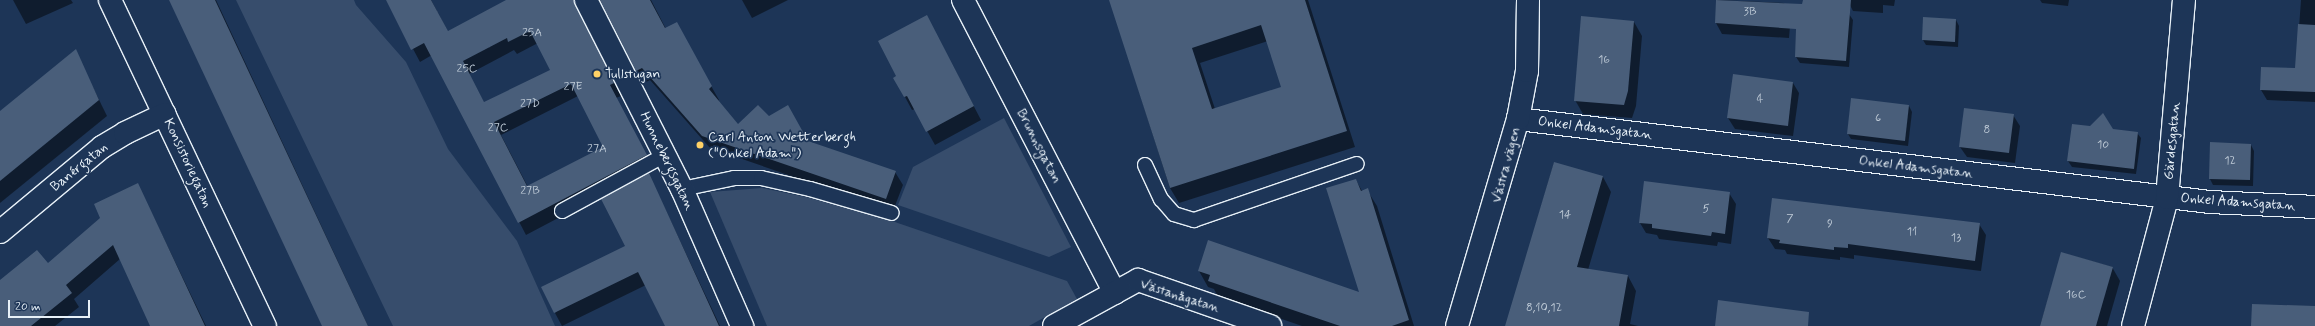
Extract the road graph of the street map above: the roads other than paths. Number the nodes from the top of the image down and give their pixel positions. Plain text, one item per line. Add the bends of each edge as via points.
1 (110, 0) edge
2 (586, 0) edge
3 (963, 0) edge
4 (1528, 0) edge
5 (2184, 0) edge
6 (165, 114) junction
7 (1518, 119) junction
8 (665, 155) junction
9 (1357, 164) dead end
10 (1145, 165) dead end
11 (682, 189) junction
12 (2167, 198) junction
13 (2315, 207) edge
14 (562, 211) dead end
15 (892, 213) dead end
16 (0, 232) edge
17 (1115, 292) junction
18 (265, 326) edge
19 (742, 326) edge
20 (1054, 326) edge
21 (1270, 326) edge
22 (1457, 326) edge
23 (2133, 326) edge

1 - 6 street, Konsistoriegatan
2 - 8 street, Hunnebergsgatan
3 - 17 street, Brunnsgatan
4 - 7 street, Västra vägen via 1527,71
5 - 12 street, Gärdesgatan
6 - 16 street, Banérgatan via 102,147
6 - 18 street, Konsistoriegatan
7 - 12 street, Onkel Adamsgatan
7 - 22 street, Västra vägen
8 - 11 street, Hunnebergsgatan
8 - 14 lane
9 - 10 lane via 1194,220 1174,214 1161,199
11 - 15 lane via 734,178 761,178 810,189
11 - 19 street, Hunnebergsgatan
12 - 13 street, Onkel Adamsgatan
12 - 23 street, Gärdesgatan
17 - 20 street, Västanågatan
17 - 21 street, Västanågatan via 1138,280

